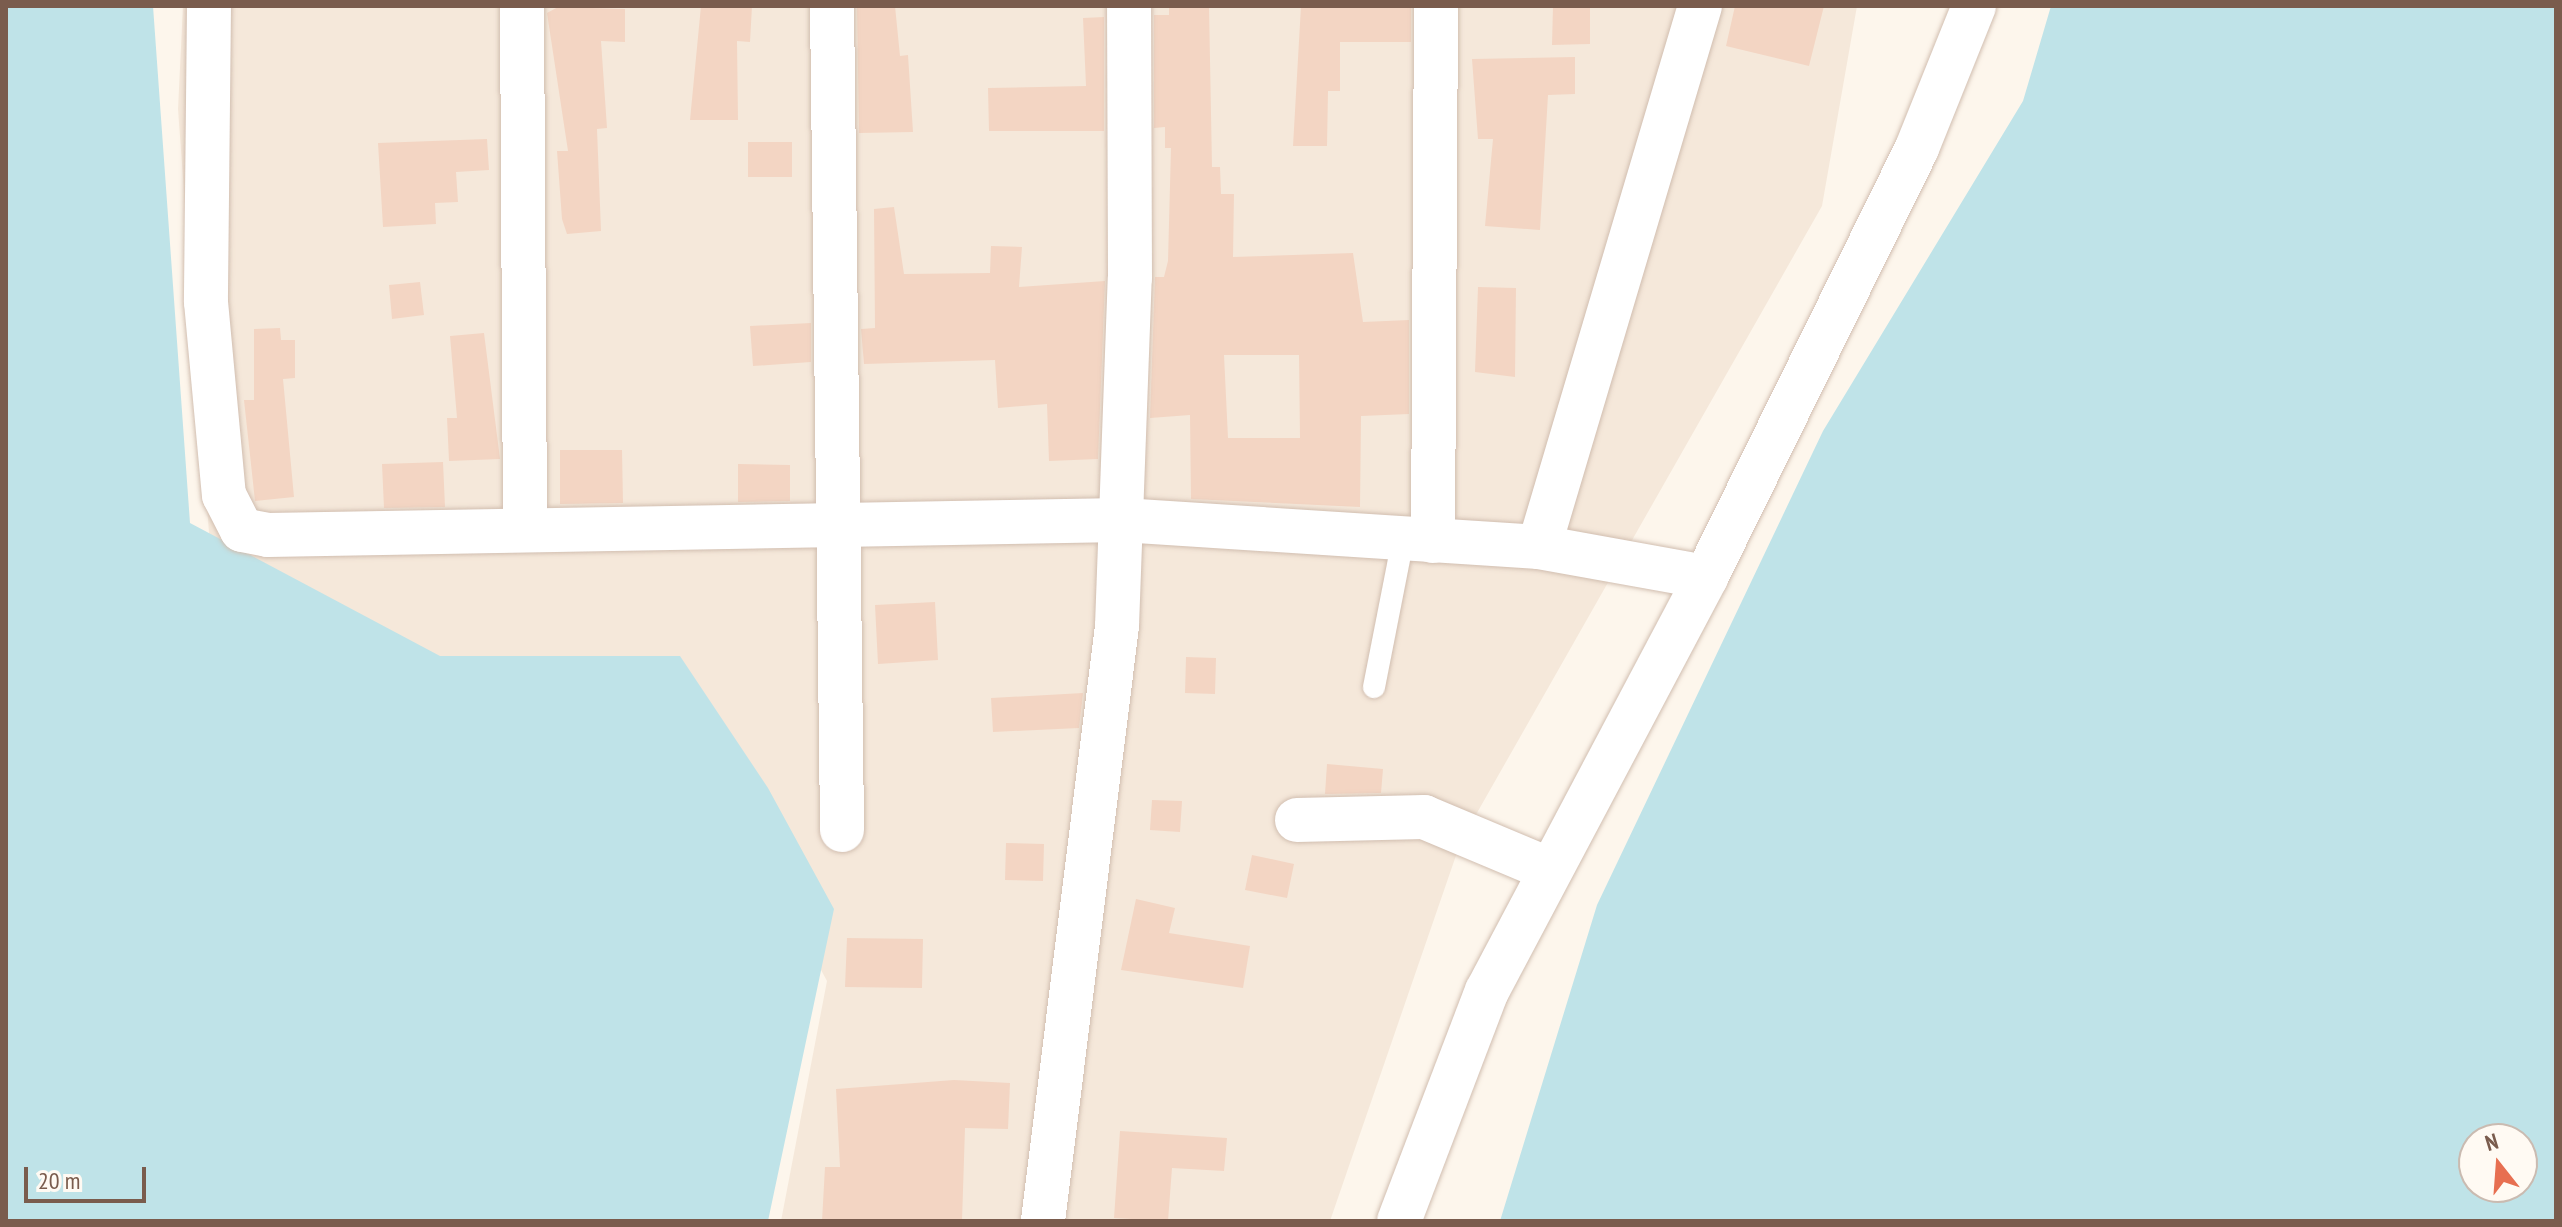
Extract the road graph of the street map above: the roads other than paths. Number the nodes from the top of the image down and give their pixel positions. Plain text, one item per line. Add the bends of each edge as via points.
1 (209, 6) edge
2 (522, 6) edge
3 (832, 6) edge
4 (1129, 6) edge
5 (1436, 6) edge
6 (1700, 6) edge
7 (1974, 6) edge
8 (1122, 520) junction
9 (833, 523) junction
10 (525, 528) junction
11 (1418, 540) junction
12 (1539, 547) junction
13 (1706, 577) junction
14 (1374, 687) dead end
15 (1297, 820) dead end
16 (842, 830) dead end
17 (1550, 870) junction
18 (1043, 1221) edge
19 (1399, 1221) edge

1 - 10 street via 206,302 230,515 242,530 268,535
2 - 10 street
3 - 9 street
4 - 8 street
5 - 11 street
6 - 12 street
7 - 13 street via 1917,148
8 - 9 street
8 - 11 street
8 - 18 street via 1117,626
9 - 10 street
9 - 16 street
11 - 12 street
11 - 14 lane
12 - 13 street
13 - 17 street
15 - 17 street via 1424,817
17 - 19 street via 1487,991

